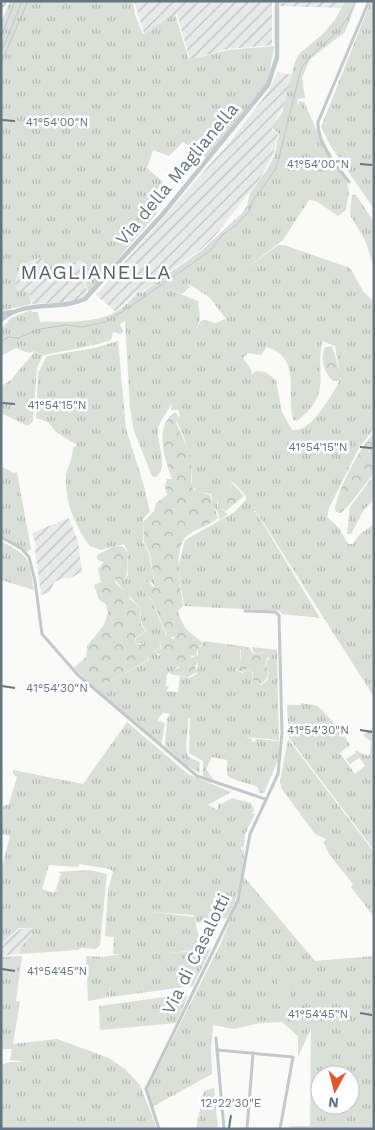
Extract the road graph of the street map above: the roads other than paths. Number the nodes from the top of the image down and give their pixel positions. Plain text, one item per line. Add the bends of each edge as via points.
1 (277, 1) edge
2 (369, 1) edge
3 (349, 182) dead end
4 (15, 311) junction
5 (1, 314) edge
6 (1, 320) edge
7 (1, 537) edge
8 (245, 611) dead end
9 (266, 799) junction
10 (216, 1038) dead end
11 (217, 1050) junction
12 (254, 1053) junction
13 (159, 1129) edge
14 (224, 1129) edge
15 (247, 1129) edge
16 (280, 1129) edge

1 - 4 street, Via della Maglianella via 277,56 268,85 162,215 85,299
2 - 3 street via 318,122 325,146
4 - 5 street
4 - 6 street, Via della Maglianella
7 - 9 street via 29,557 43,636 78,675 197,776
8 - 9 street, Via di Casalotti via 275,612 280,617 282,753 278,774
9 - 13 street, Via di Casalotti via 249,838 238,900 146,1089
10 - 11 street
11 - 12 street
11 - 14 street
12 - 15 street
12 - 16 street via 293,1057

